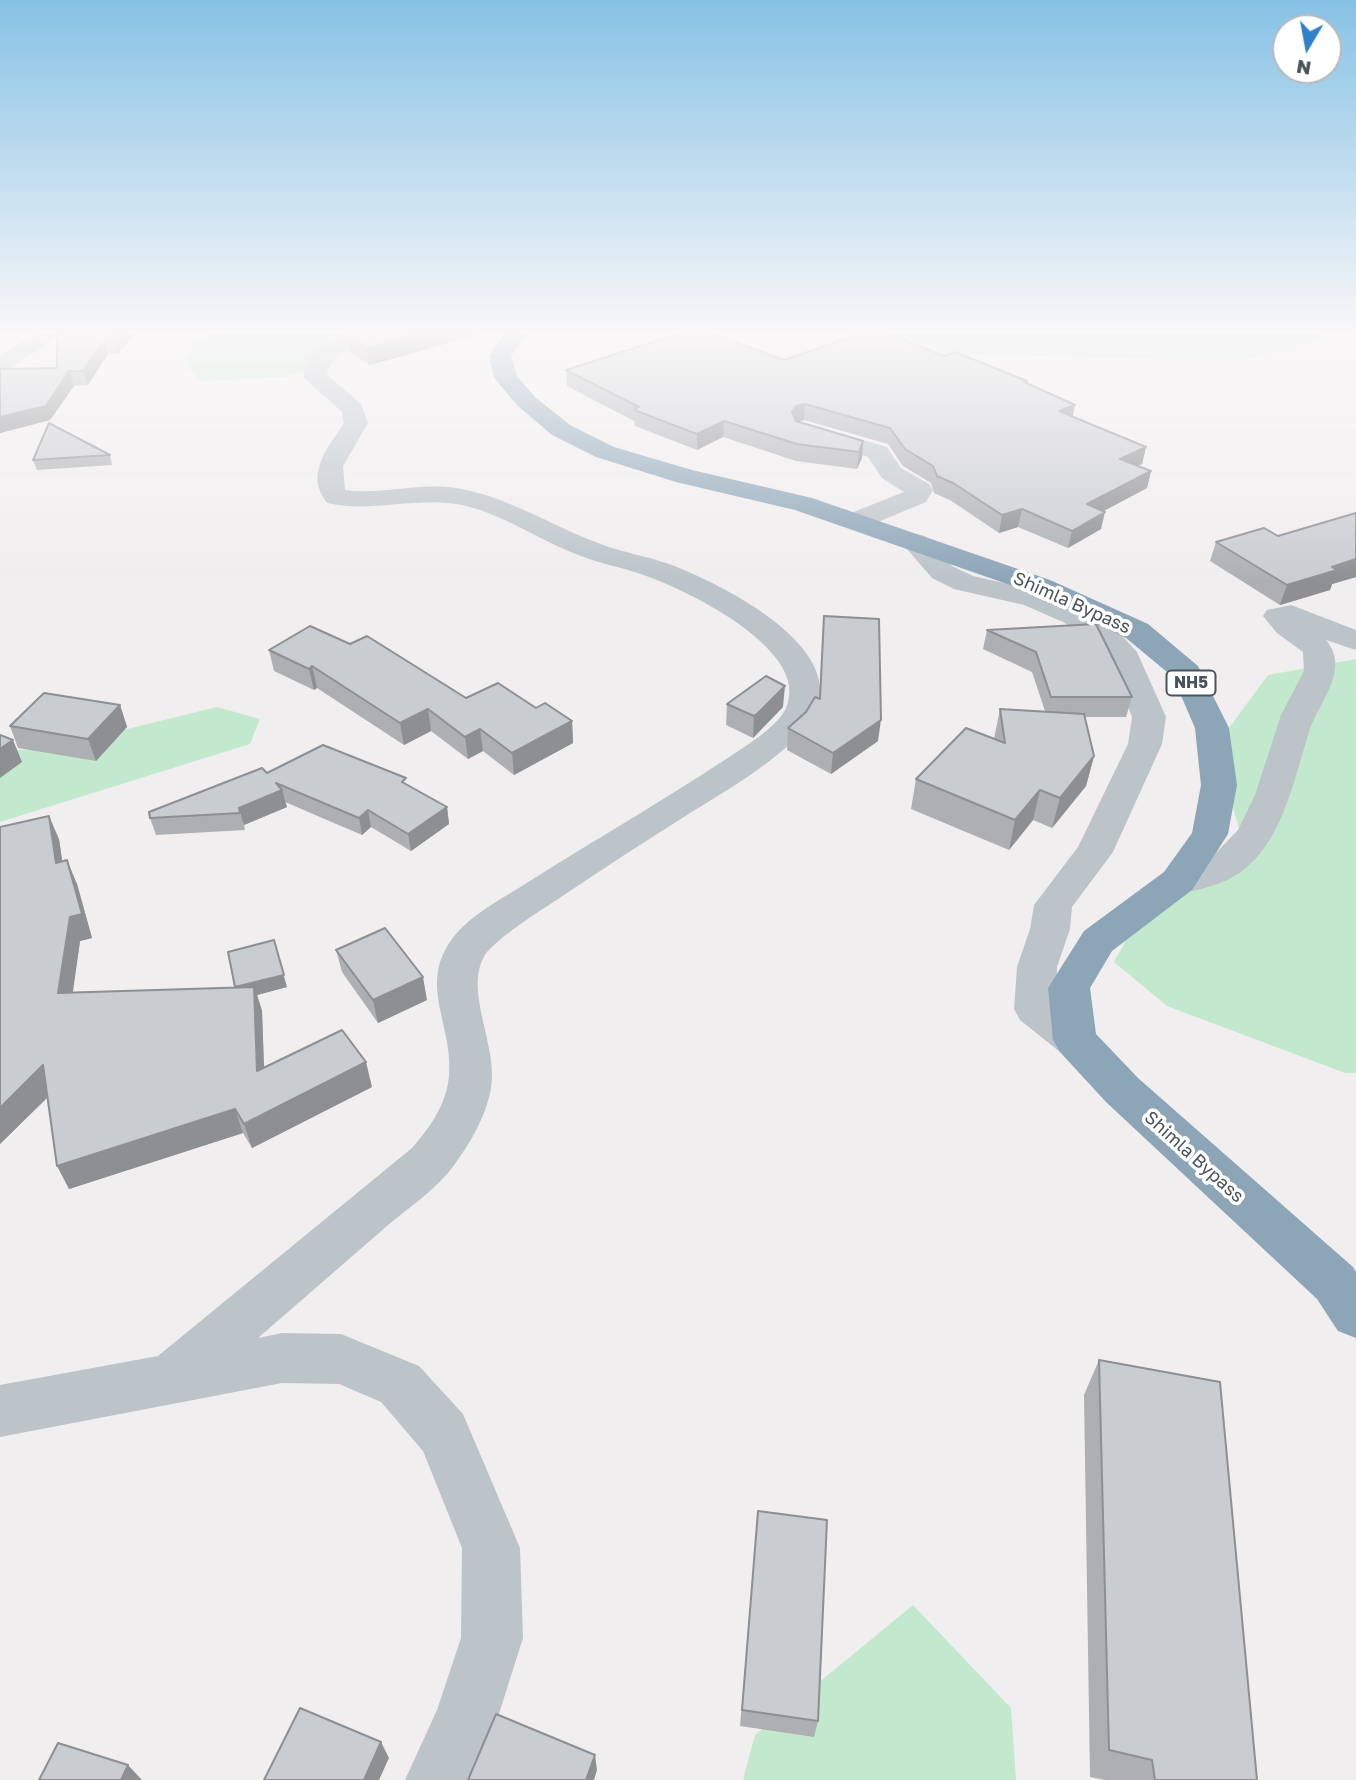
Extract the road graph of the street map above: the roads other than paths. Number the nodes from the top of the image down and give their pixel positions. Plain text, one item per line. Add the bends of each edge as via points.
1 (355, 416) edge
2 (544, 416) edge
3 (805, 430) edge
4 (856, 521) junction
5 (915, 541) junction
6 (1356, 640) edge
7 (1178, 881) junction
8 (1075, 1040) junction
9 (1356, 1315) edge
10 (167, 1382) junction
11 (0, 1412) edge
12 (438, 1780) edge

1 - 10 street via 356,423 330,466 331,492 336,497 460,496 580,546 696,586 774,636 792,654 806,681 804,707 747,760 591,857 490,926 466,950 457,978 459,1016 471,1058 468,1096 455,1131 429,1162
2 - 4 highway, Shimla Bypass / NH5 via 605,452
3 - 4 street via 878,452 891,473 920,490 918,496
4 - 5 highway, Shimla Bypass / NH5
5 - 7 highway, Shimla Bypass / NH5 via 1040,586 1137,631 1187,673 1212,728 1219,785 1210,834
5 - 8 street via 942,572 964,583 1033,598 1101,632 1121,652 1149,718 1145,744 1094,852 1053,905 1037,967 1035,1009
6 - 7 street via 1291,614 1278,616 1314,645 1321,656 1321,671 1298,712 1272,797 1247,844 1228,864 1205,876
7 - 8 highway, Shimla Bypass / NH5 via 1098,941 1069,988
8 - 9 highway, Shimla Bypass via 1122,1090 1335,1283
10 - 11 street
10 - 12 street via 282,1357 341,1359 400,1384 444,1433 491,1548 492,1638 465,1720

